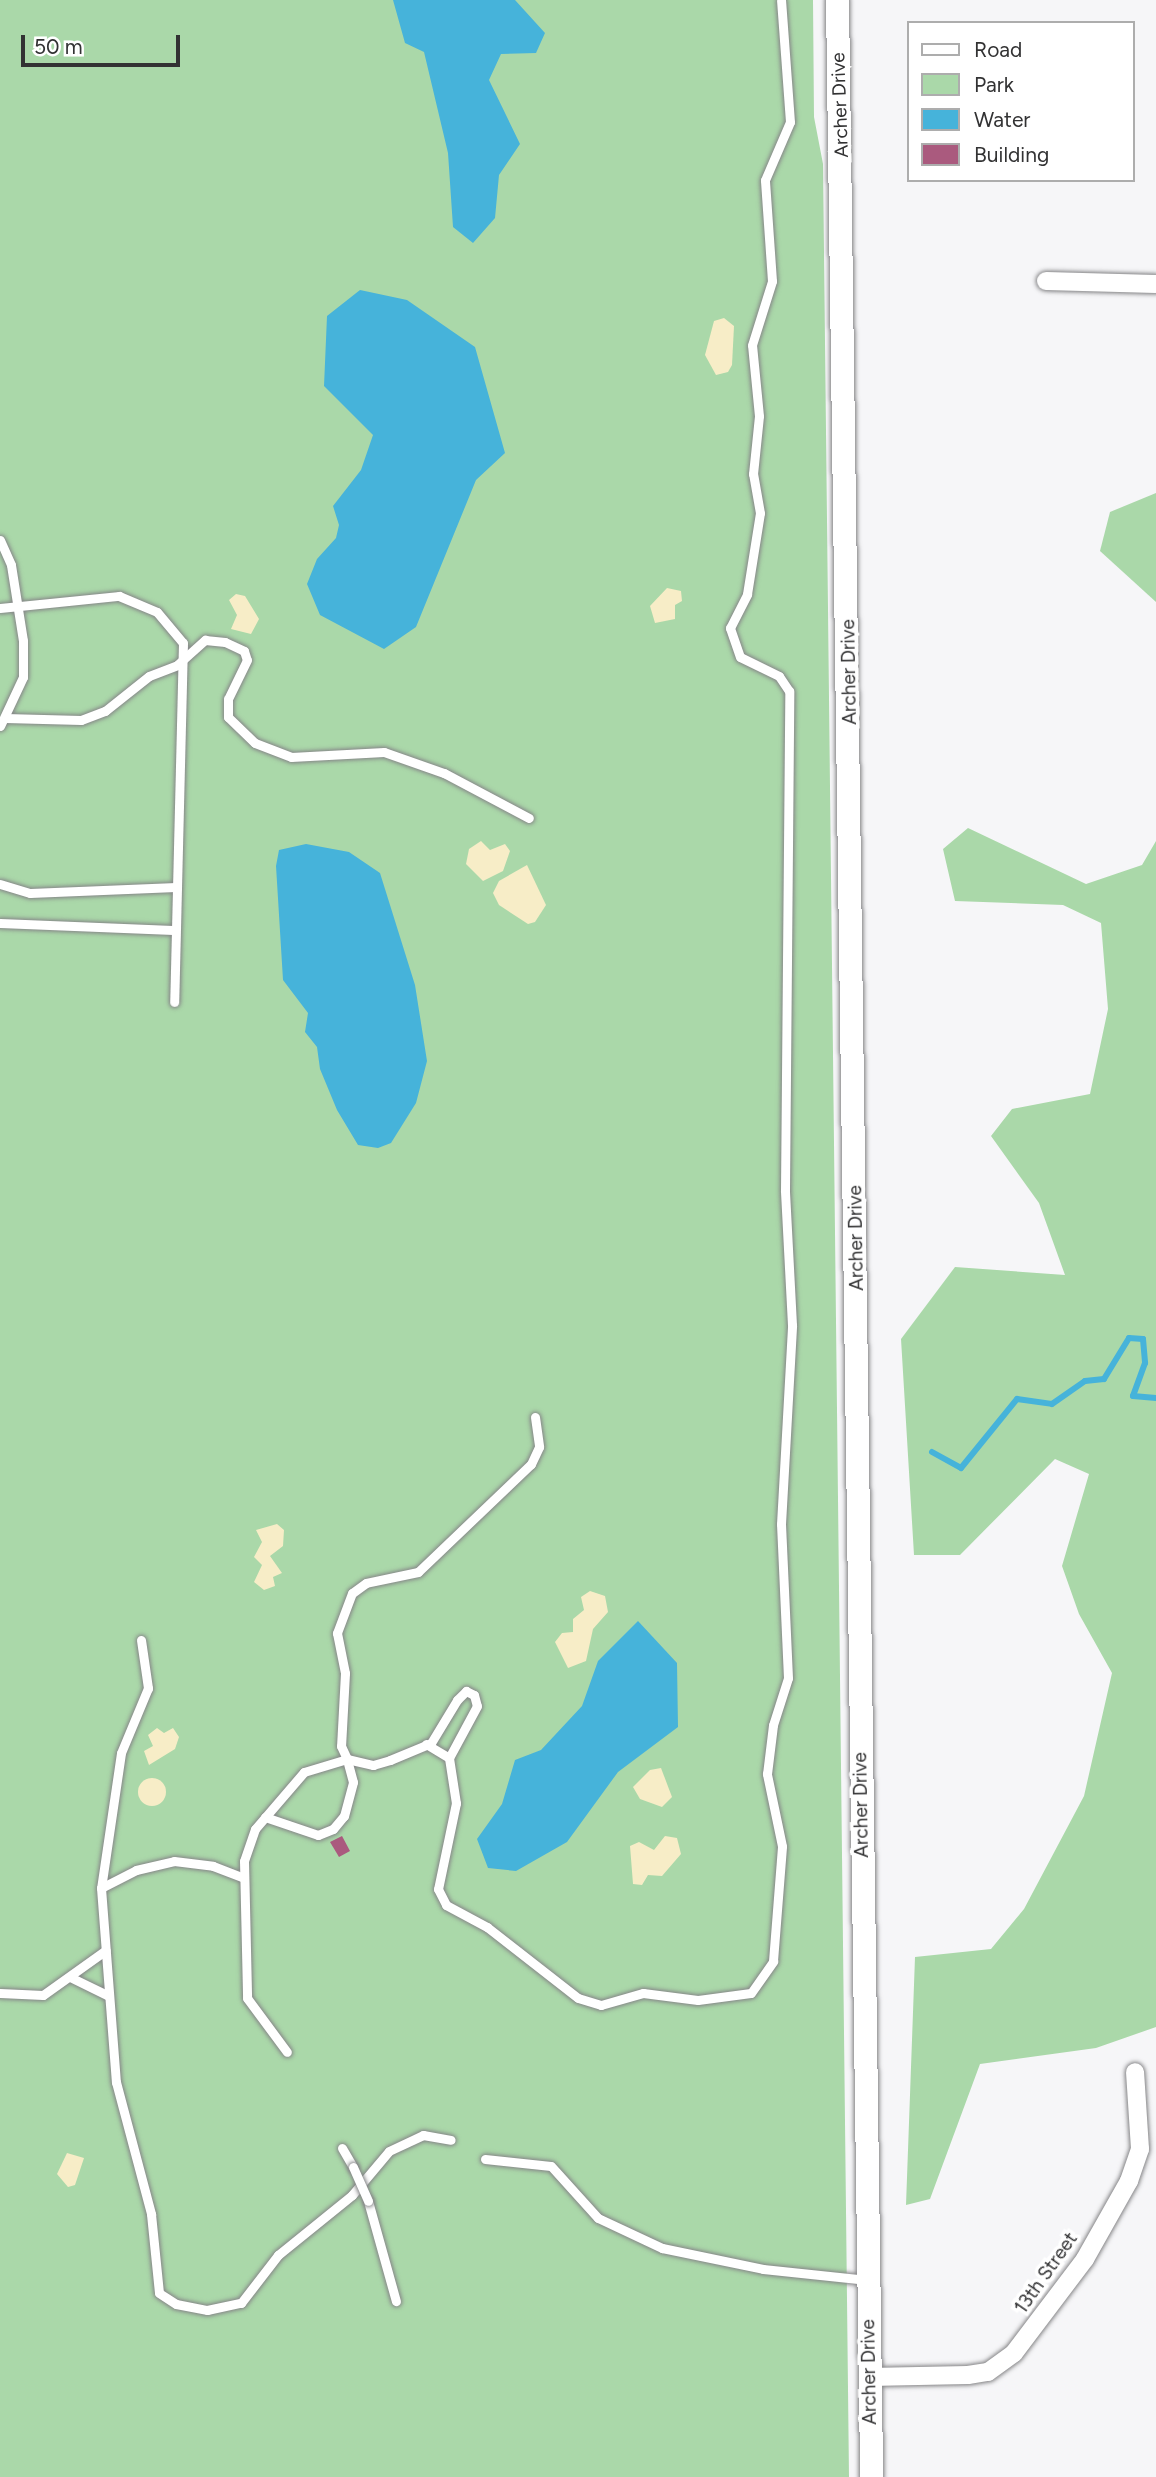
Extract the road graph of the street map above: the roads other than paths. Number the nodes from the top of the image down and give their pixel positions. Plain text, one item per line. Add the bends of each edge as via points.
1 (781, 0) edge
2 (836, 0) edge
3 (1046, 281) dead end
4 (1156, 284) edge
5 (0, 540) edge
6 (19, 606) junction
7 (0, 608) edge
8 (183, 659) junction
9 (2, 722) edge
10 (529, 818) dead end
11 (0, 884) edge
12 (176, 887) junction
13 (0, 923) edge
14 (173, 930) junction
15 (174, 1002) dead end
16 (535, 1417) dead end
17 (141, 1640) dead end
18 (426, 1744) junction
19 (449, 1758) junction
20 (347, 1759) junction
21 (265, 1817) junction
22 (244, 1878) junction
23 (101, 1888) junction
24 (106, 1950) junction
25 (70, 1978) junction
26 (0, 1993) edge
27 (109, 1996) junction
28 (287, 2052) dead end
29 (1135, 2071) dead end
30 (451, 2140) dead end
31 (342, 2148) dead end
32 (485, 2158) dead end
33 (867, 2280) junction
34 (396, 2301) dead end
35 (869, 2377) junction
36 (871, 2477) edge

1 - 19 lane via 790,122 765,180 772,281 752,345 759,416 753,474 760,513 747,594 730,628 740,657 779,676 789,691 785,1190 792,1325 781,1524 788,1678 773,1725 767,1774 782,1846 773,1961 763,1978 751,1993 730,1998 643,1993 601,2005 578,1998 487,1927 446,1905 438,1878 456,1803
2 - 33 street, Archer Drive
3 - 4 street
5 - 6 lane
6 - 7 lane
6 - 8 lane via 119,596 140,601 171,624 183,643
6 - 9 lane via 23,677
8 - 9 lane via 128,689 105,710 81,720
8 - 10 lane via 205,640 244,650 247,660 228,699 228,717 255,743 291,757 384,752 444,773
8 - 12 lane
11 - 12 lane via 30,893
12 - 14 lane
13 - 14 lane
14 - 15 lane
16 - 20 lane via 539,1447 531,1464 418,1572 366,1583 352,1593 337,1633 345,1673 338,1732
17 - 23 lane via 148,1688 121,1753
18 - 19 lane
18 - 19 lane via 466,1691 474,1695 477,1706
18 - 20 lane via 373,1765
20 - 21 lane via 304,1772
20 - 21 lane via 353,1782 344,1816 332,1829 318,1835
21 - 22 lane via 255,1829
22 - 23 lane via 213,1866 174,1861 136,1870
22 - 28 lane via 247,1998
23 - 24 lane
24 - 25 lane
24 - 27 lane
25 - 26 lane via 43,1995
25 - 27 lane
27 - 30 lane via 116,2082 151,2214 153,2272 159,2293 176,2304 207,2310 241,2303 278,2255 352,2195 389,2151 423,2135
29 - 35 street, 13th Street via 1140,2149 1129,2181 1085,2259 1014,2353 988,2372
31 - 34 lane, bridge via 368,2201
32 - 33 lane via 551,2166 598,2218 662,2248 763,2269
33 - 35 street, Archer Drive
35 - 36 street, Archer Drive

